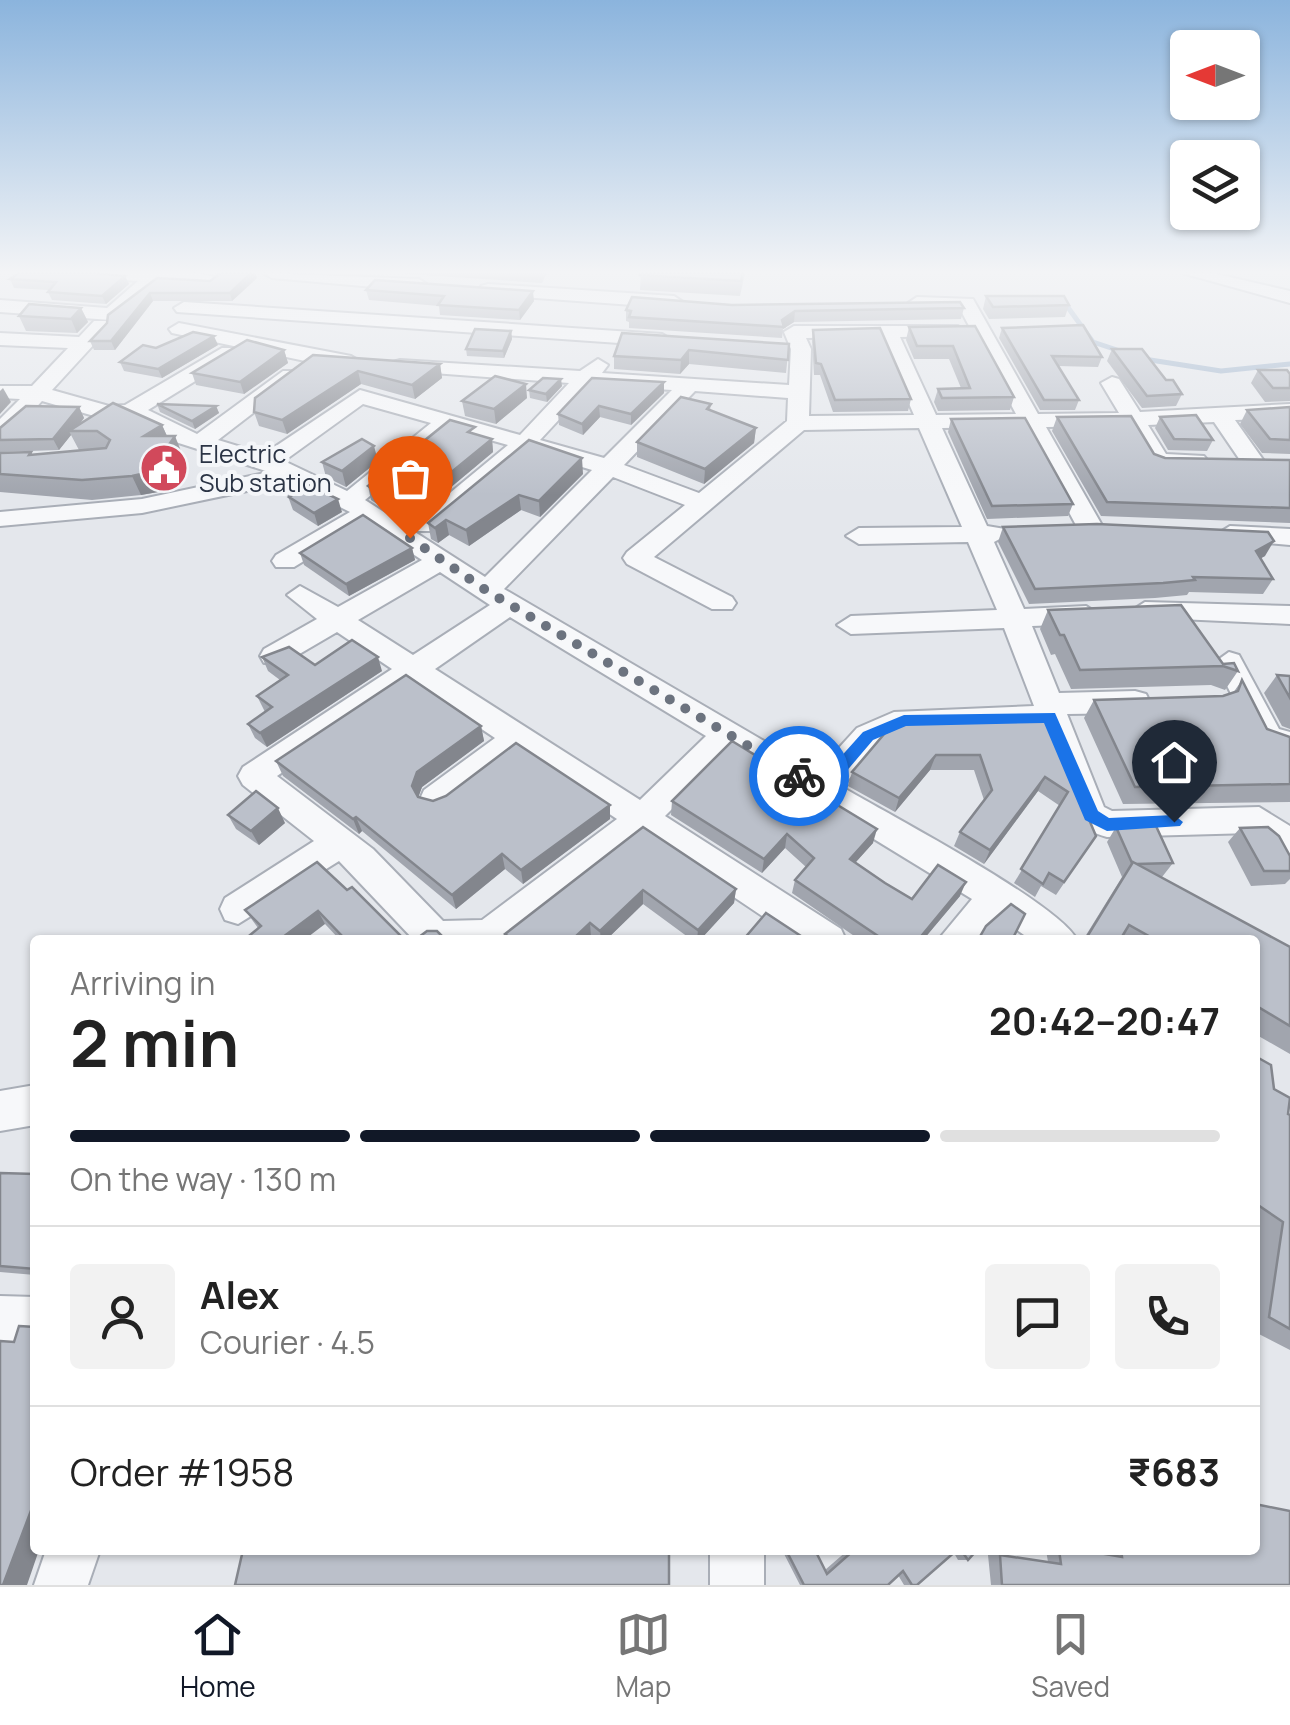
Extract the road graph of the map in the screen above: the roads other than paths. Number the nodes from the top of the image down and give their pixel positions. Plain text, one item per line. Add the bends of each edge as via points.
1 (79, 347) edge
2 (239, 347) edge
3 (270, 347) edge
4 (613, 347) edge
5 (792, 347) edge
6 (894, 347) edge
7 (1001, 347) edge
8 (312, 359) junction
9 (588, 376) junction
10 (1112, 383) dead end
11 (690, 384) junction
12 (0, 392) edge
13 (801, 392) junction
14 (38, 393) junction
15 (130, 411) junction
16 (1290, 412) edge
17 (1220, 414) junction
18 (1030, 417) junction
19 (924, 418) junction
20 (1135, 418) junction
21 (448, 420) junction
22 (798, 422) junction
23 (0, 432) edge
24 (202, 442) junction
25 (524, 444) junction
26 (267, 462) junction
27 (612, 468) junction
28 (294, 474) junction
29 (702, 503) junction
30 (358, 506) junction
31 (0, 518) edge
32 (1052, 530) edge
33 (1016, 532) edge
34 (1199, 532) edge
35 (978, 535) junction
36 (860, 536) dead end
37 (1290, 536) edge
38 (410, 538) junction
39 (285, 561) dead end
40 (440, 561) junction
41 (300, 594) dead end
42 (500, 597) junction
43 (722, 603) dead end
44 (1290, 615) edge
45 (1015, 619) junction
46 (334, 620) junction
47 (850, 624) dead end
48 (274, 656) edge
49 (1229, 662) edge
50 (412, 670) junction
51 (1157, 701) edge
52 (1049, 710) junction
53 (726, 736) junction
54 (515, 740) junction
55 (1290, 744) edge
56 (822, 789) junction
57 (436, 799) edge
58 (644, 817) junction
59 (340, 842) junction
60 (1290, 846) edge
61 (998, 896) junction
62 (238, 909) dead end
63 (430, 935) edge
64 (489, 935) edge
65 (821, 935) edge
66 (961, 935) edge
67 (1052, 935) edge
68 (30, 1106) edge
69 (0, 1111) edge
70 (0, 1320) edge
71 (30, 1321) edge
72 (71, 1555) edge
73 (61, 1585) edge

1 - 14 street
2 - 15 street
3 - 8 street
4 - 9 street
5 - 13 street
6 - 19 street
7 - 18 street
8 - 9 street
8 - 24 street
9 - 11 street
9 - 25 street
10 - 20 street
11 - 13 street
11 - 27 street
12 - 14 street
13 - 22 street
14 - 15 street via 108,412
14 - 23 street
15 - 24 street
16 - 17 street
17 - 20 street
17 - 20 street via 1262,462 1159,461
18 - 19 street
18 - 20 street
18 - 32 street via 1099,528
19 - 22 street
19 - 35 street
21 - 25 street
21 - 26 street via 360,396
21 - 30 street
22 - 29 street
24 - 26 street
25 - 27 street
25 - 38 street
26 - 28 street
27 - 29 street
27 - 42 street
28 - 30 street
28 - 31 street via 142,506
29 - 43 street via 636,558
30 - 38 street
30 - 39 street
33 - 35 street
34 - 37 street
35 - 36 street
35 - 45 street
38 - 40 street
40 - 42 street
40 - 46 street
41 - 46 street
42 - 50 street
42 - 53 street
44 - 45 street via 1146,611
45 - 47 street
45 - 52 street
46 - 48 street
46 - 50 street
49 - 55 street via 1268,737
50 - 54 street
50 - 59 street via 254,776
51 - 52 street
52 - 56 street via 904,720 868,736
52 - 60 street via 1097,820 1258,820
53 - 56 street
53 - 58 street
54 - 57 street
54 - 58 street
56 - 61 street
58 - 64 street
58 - 65 street
59 - 62 street
59 - 63 street
61 - 66 street
61 - 67 street
68 - 69 street
70 - 71 street
72 - 73 street

